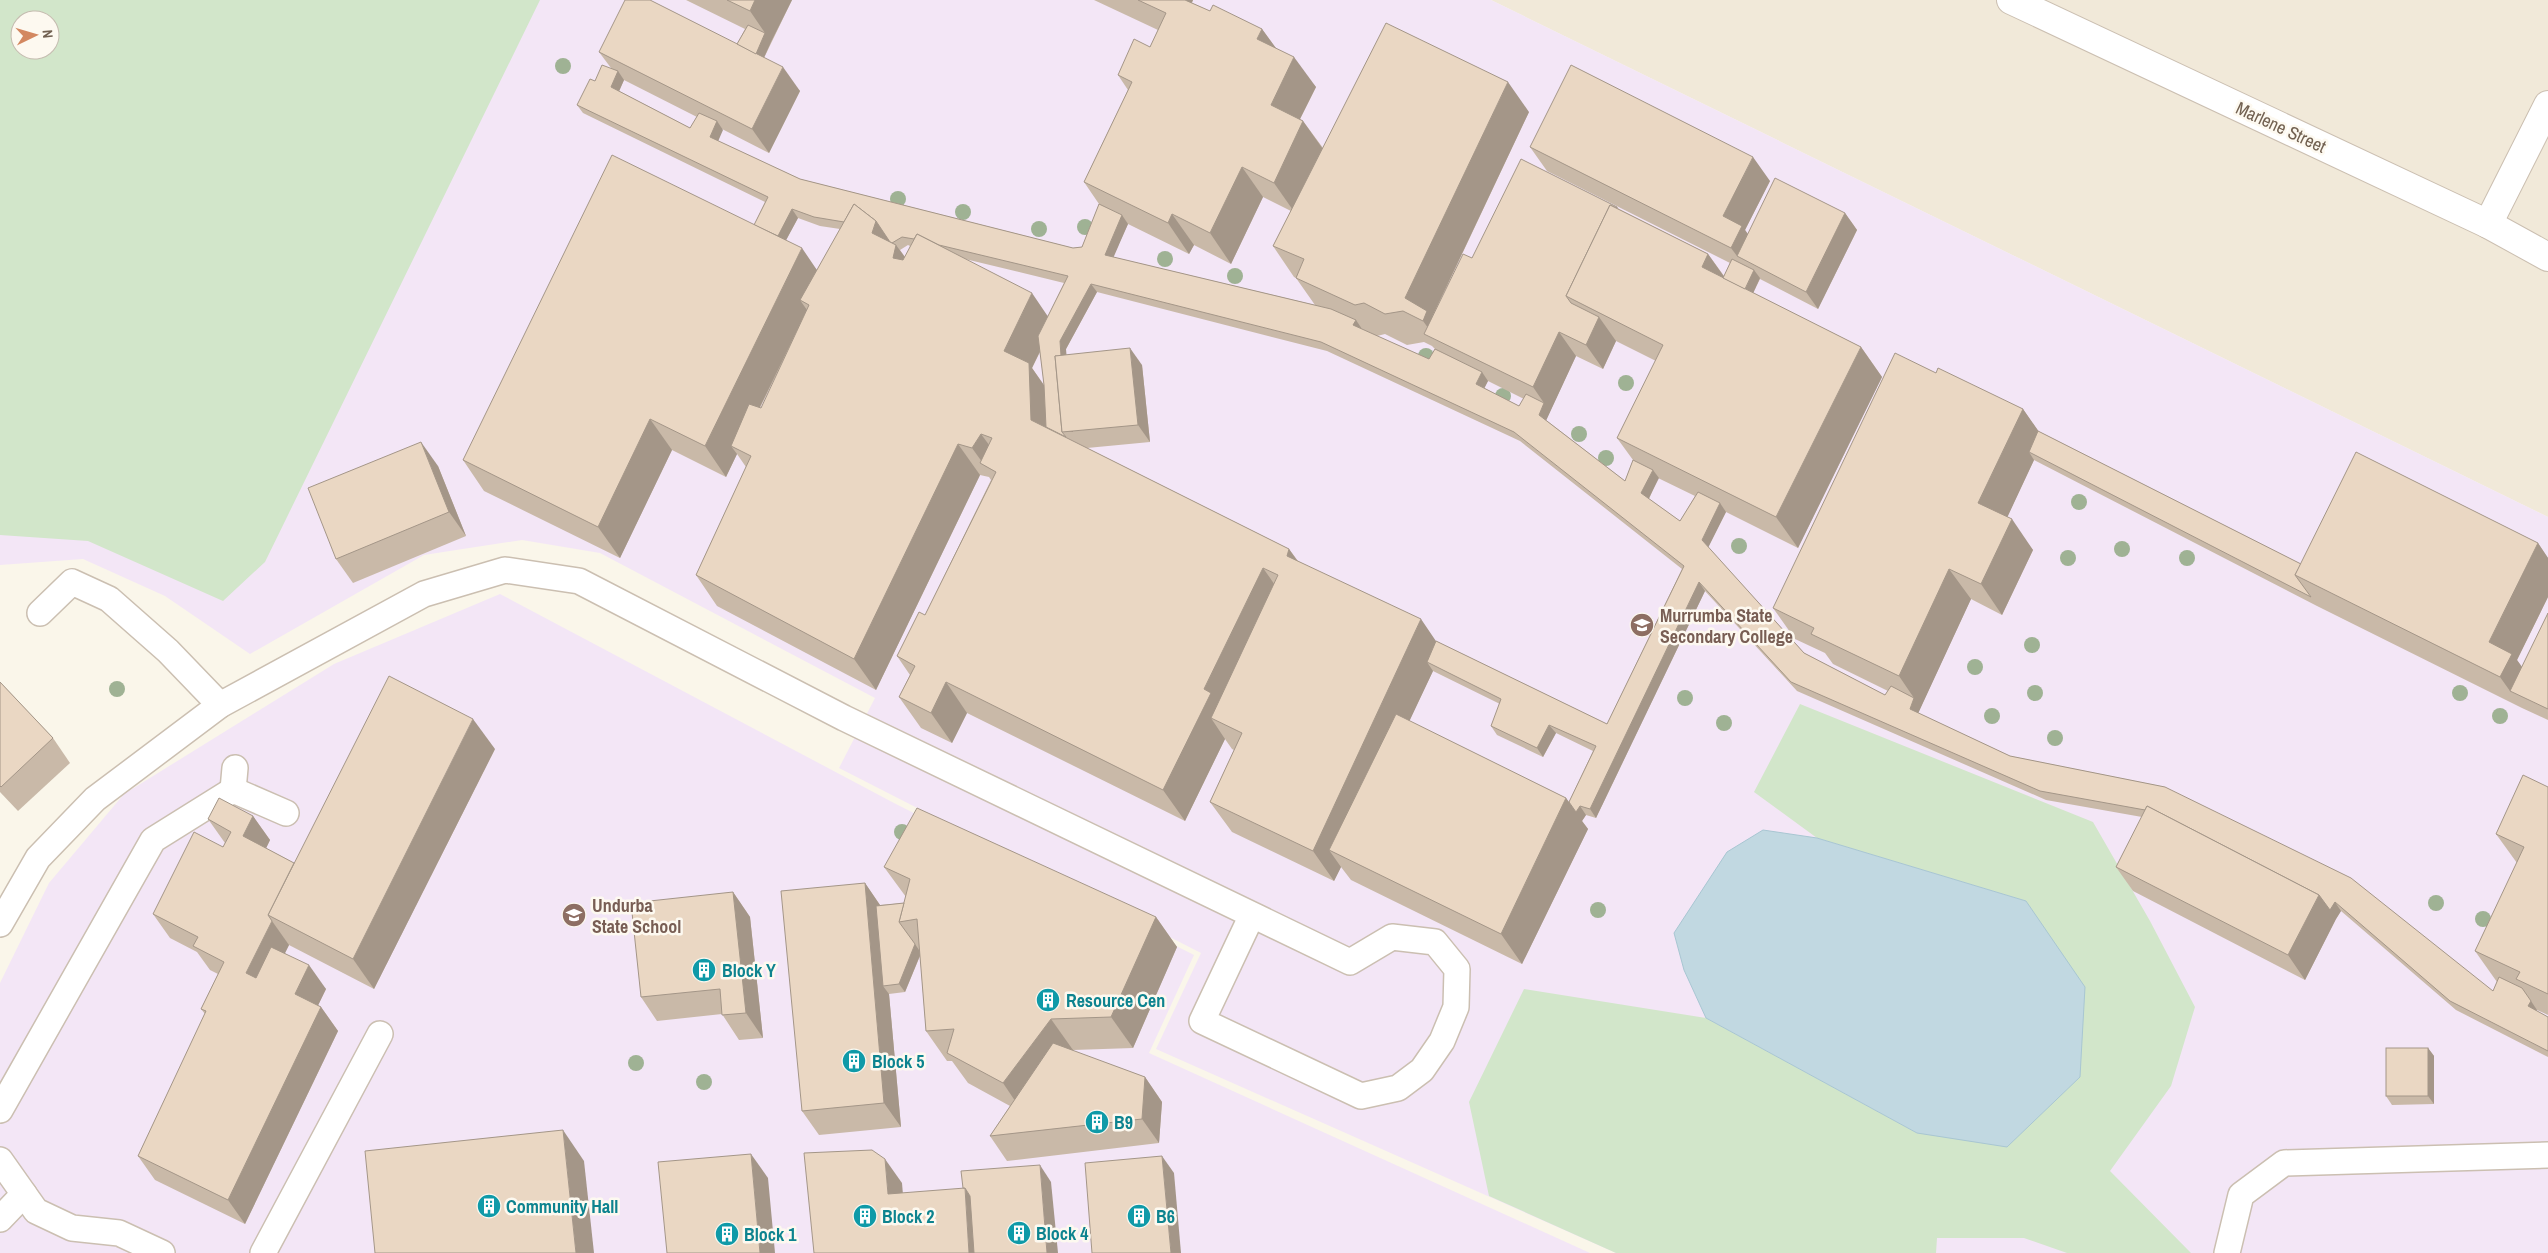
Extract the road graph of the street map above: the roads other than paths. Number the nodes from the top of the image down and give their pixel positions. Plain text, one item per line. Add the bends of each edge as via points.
1 (2012, 0) edge
2 (2548, 104) edge
3 (2488, 224) junction
4 (2548, 257) edge
5 (40, 613) dead end
6 (220, 705) junction
7 (286, 813) dead end
8 (1252, 915) junction
9 (0, 924) edge
10 (380, 1034) dead end
11 (0, 1110) edge
12 (2548, 1156) edge
13 (0, 1160) edge
14 (24, 1194) junction
15 (0, 1219) edge
16 (162, 1253) edge
17 (263, 1253) edge
18 (2228, 1253) edge

1 - 3 street, Marlene Street
2 - 3 street
3 - 4 street, Marlene Street
5 - 6 lane via 72,582 109,599 168,651
6 - 8 lane via 424,594 505,570 579,581 844,718
6 - 9 lane via 95,799 38,858
7 - 11 lane via 234,779 153,840
8 - 8 lane via 1350,962 1392,937 1435,942 1457,969 1456,1007 1442,1041 1422,1070 1398,1088 1361,1096 1202,1021
10 - 17 lane
12 - 18 lane via 2284,1163 2241,1195
13 - 14 lane
14 - 15 lane
14 - 16 lane via 36,1211 72,1228 119,1233

